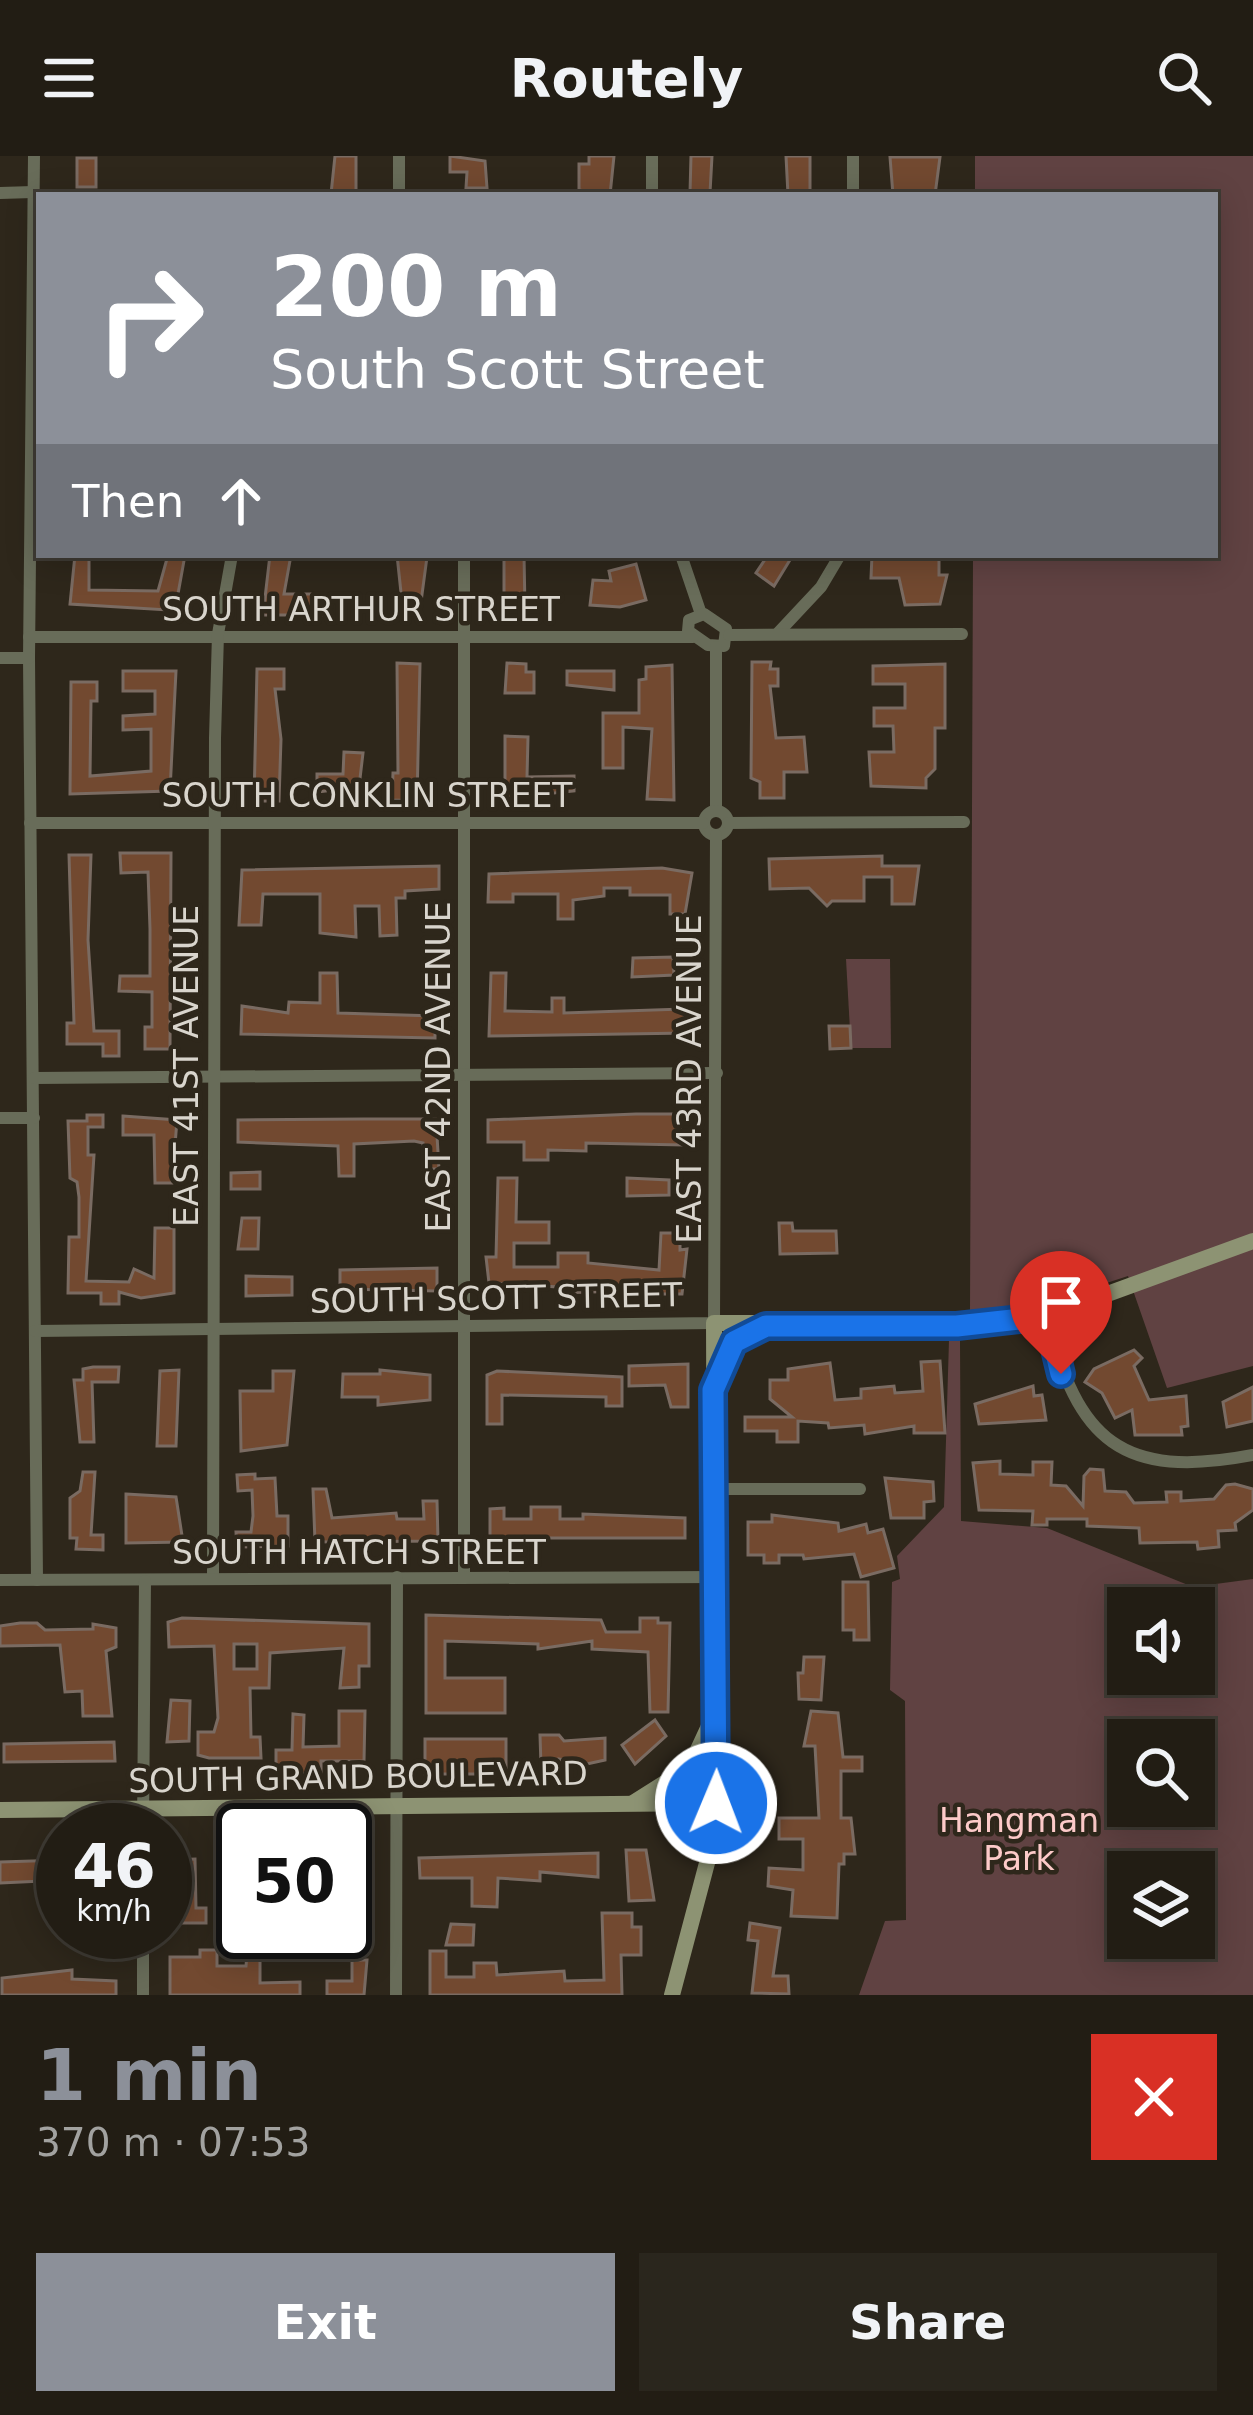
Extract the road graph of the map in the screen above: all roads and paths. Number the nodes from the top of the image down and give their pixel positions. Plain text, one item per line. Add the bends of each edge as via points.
1 (34, 156) edge
2 (399, 156) edge
3 (652, 156) edge
4 (853, 156) edge
5 (33, 192) junction
6 (399, 192) edge
7 (652, 192) edge
8 (853, 192) edge
9 (0, 193) edge
10 (36, 290) edge
11 (231, 558) edge
12 (464, 558) edge
13 (682, 558) edge
14 (838, 558) edge
15 (701, 614) junction
16 (218, 634) junction
17 (777, 634) junction
18 (962, 634) dead end
19 (464, 635) junction
20 (729, 635) junction
21 (29, 637) junction
22 (693, 637) junction
23 (716, 647) junction
24 (0, 658) edge
25 (29, 658) junction
26 (716, 811) junction
27 (214, 821) junction
28 (464, 821) junction
29 (964, 822) dead end
30 (30, 823) junction
31 (704, 823) junction
32 (728, 823) junction
33 (716, 836) junction
34 (717, 1072) junction
35 (464, 1074) junction
36 (212, 1076) junction
37 (34, 1078) junction
38 (0, 1118) edge
39 (34, 1118) junction
40 (1253, 1241) edge
41 (1047, 1316) junction
42 (715, 1323) junction
43 (766, 1326) junction
44 (464, 1328) junction
45 (213, 1330) junction
46 (35, 1331) junction
47 (713, 1390) junction
48 (1253, 1455) edge
49 (713, 1489) junction
50 (860, 1489) dead end
51 (397, 1577) junction
52 (718, 1577) junction
53 (464, 1578) junction
54 (0, 1580) edge
55 (37, 1580) junction
56 (213, 1580) junction
57 (145, 1581) junction
58 (717, 1704) junction
59 (143, 1803) edge
60 (716, 1803) junction
61 (631, 1804) junction
62 (395, 1807) junction
63 (192, 1809) edge
64 (0, 1810) edge
65 (36, 1810) edge
66 (143, 1959) edge
67 (143, 1995) edge
68 (396, 1995) edge
69 (672, 1995) edge

1 - 5 street
2 - 6 street
3 - 7 street
4 - 8 street
5 - 9 street
5 - 10 street
10 - 21 street
11 - 16 street, EAST 41ST AVENUE
12 - 19 street, EAST 42ND AVENUE
13 - 15 street
14 - 17 street
15 - 20 street
15 - 22 street via 687,625
16 - 19 street, SOUTH ARTHUR STREET
16 - 21 street, SOUTH ARTHUR STREET
16 - 27 street, EAST 41ST AVENUE
17 - 18 street
17 - 20 street
19 - 22 street, SOUTH ARTHUR STREET
19 - 28 street, EAST 42ND AVENUE
20 - 23 street
21 - 25 street
22 - 23 street
23 - 26 street
24 - 25 street
25 - 30 street
26 - 31 street
26 - 32 street
27 - 28 street, SOUTH CONKLIN STREET
27 - 30 street, SOUTH CONKLIN STREET
27 - 36 street, EAST 41ST AVENUE
28 - 31 street, SOUTH CONKLIN STREET
28 - 35 street, EAST 42ND AVENUE
29 - 32 street
30 - 37 street
31 - 33 street
32 - 33 street
33 - 34 street, EAST 43RD AVENUE
34 - 35 street
34 - 42 street, EAST 43RD AVENUE
35 - 36 street
35 - 44 street, EAST 42ND AVENUE
36 - 37 street
36 - 45 street, EAST 41ST AVENUE
37 - 39 street
38 - 39 street
39 - 46 street
40 - 41 main road, SOUTH SCOTT STREET
41 - 43 main road, SOUTH SCOTT STREET via 957,1326
41 - 48 street via 1061,1374 1082,1414 1119,1450 1174,1464
42 - 43 main road, SOUTH SCOTT STREET
42 - 44 street, SOUTH SCOTT STREET
42 - 47 main road
43 - 47 main road via 734,1342
44 - 45 street, SOUTH SCOTT STREET
44 - 53 street, EAST 42ND AVENUE
45 - 46 street, SOUTH SCOTT STREET
45 - 56 street, EAST 41ST AVENUE
46 - 55 street
47 - 49 main road
49 - 50 street
49 - 52 main road
51 - 53 street, SOUTH HATCH STREET
51 - 56 street, SOUTH HATCH STREET
51 - 62 street
52 - 53 street, SOUTH HATCH STREET
52 - 58 main road
54 - 55 street, SOUTH HATCH STREET
55 - 57 street, SOUTH HATCH STREET
56 - 57 street, SOUTH HATCH STREET
57 - 59 street
58 - 60 main road
58 - 61 main road via 690,1767
60 - 61 main road, SOUTH GRAND BOULEVARD
60 - 69 main road via 711,1854
61 - 62 main road, SOUTH GRAND BOULEVARD
62 - 63 main road, SOUTH GRAND BOULEVARD
62 - 68 street
64 - 65 main road, SOUTH GRAND BOULEVARD
66 - 67 street

